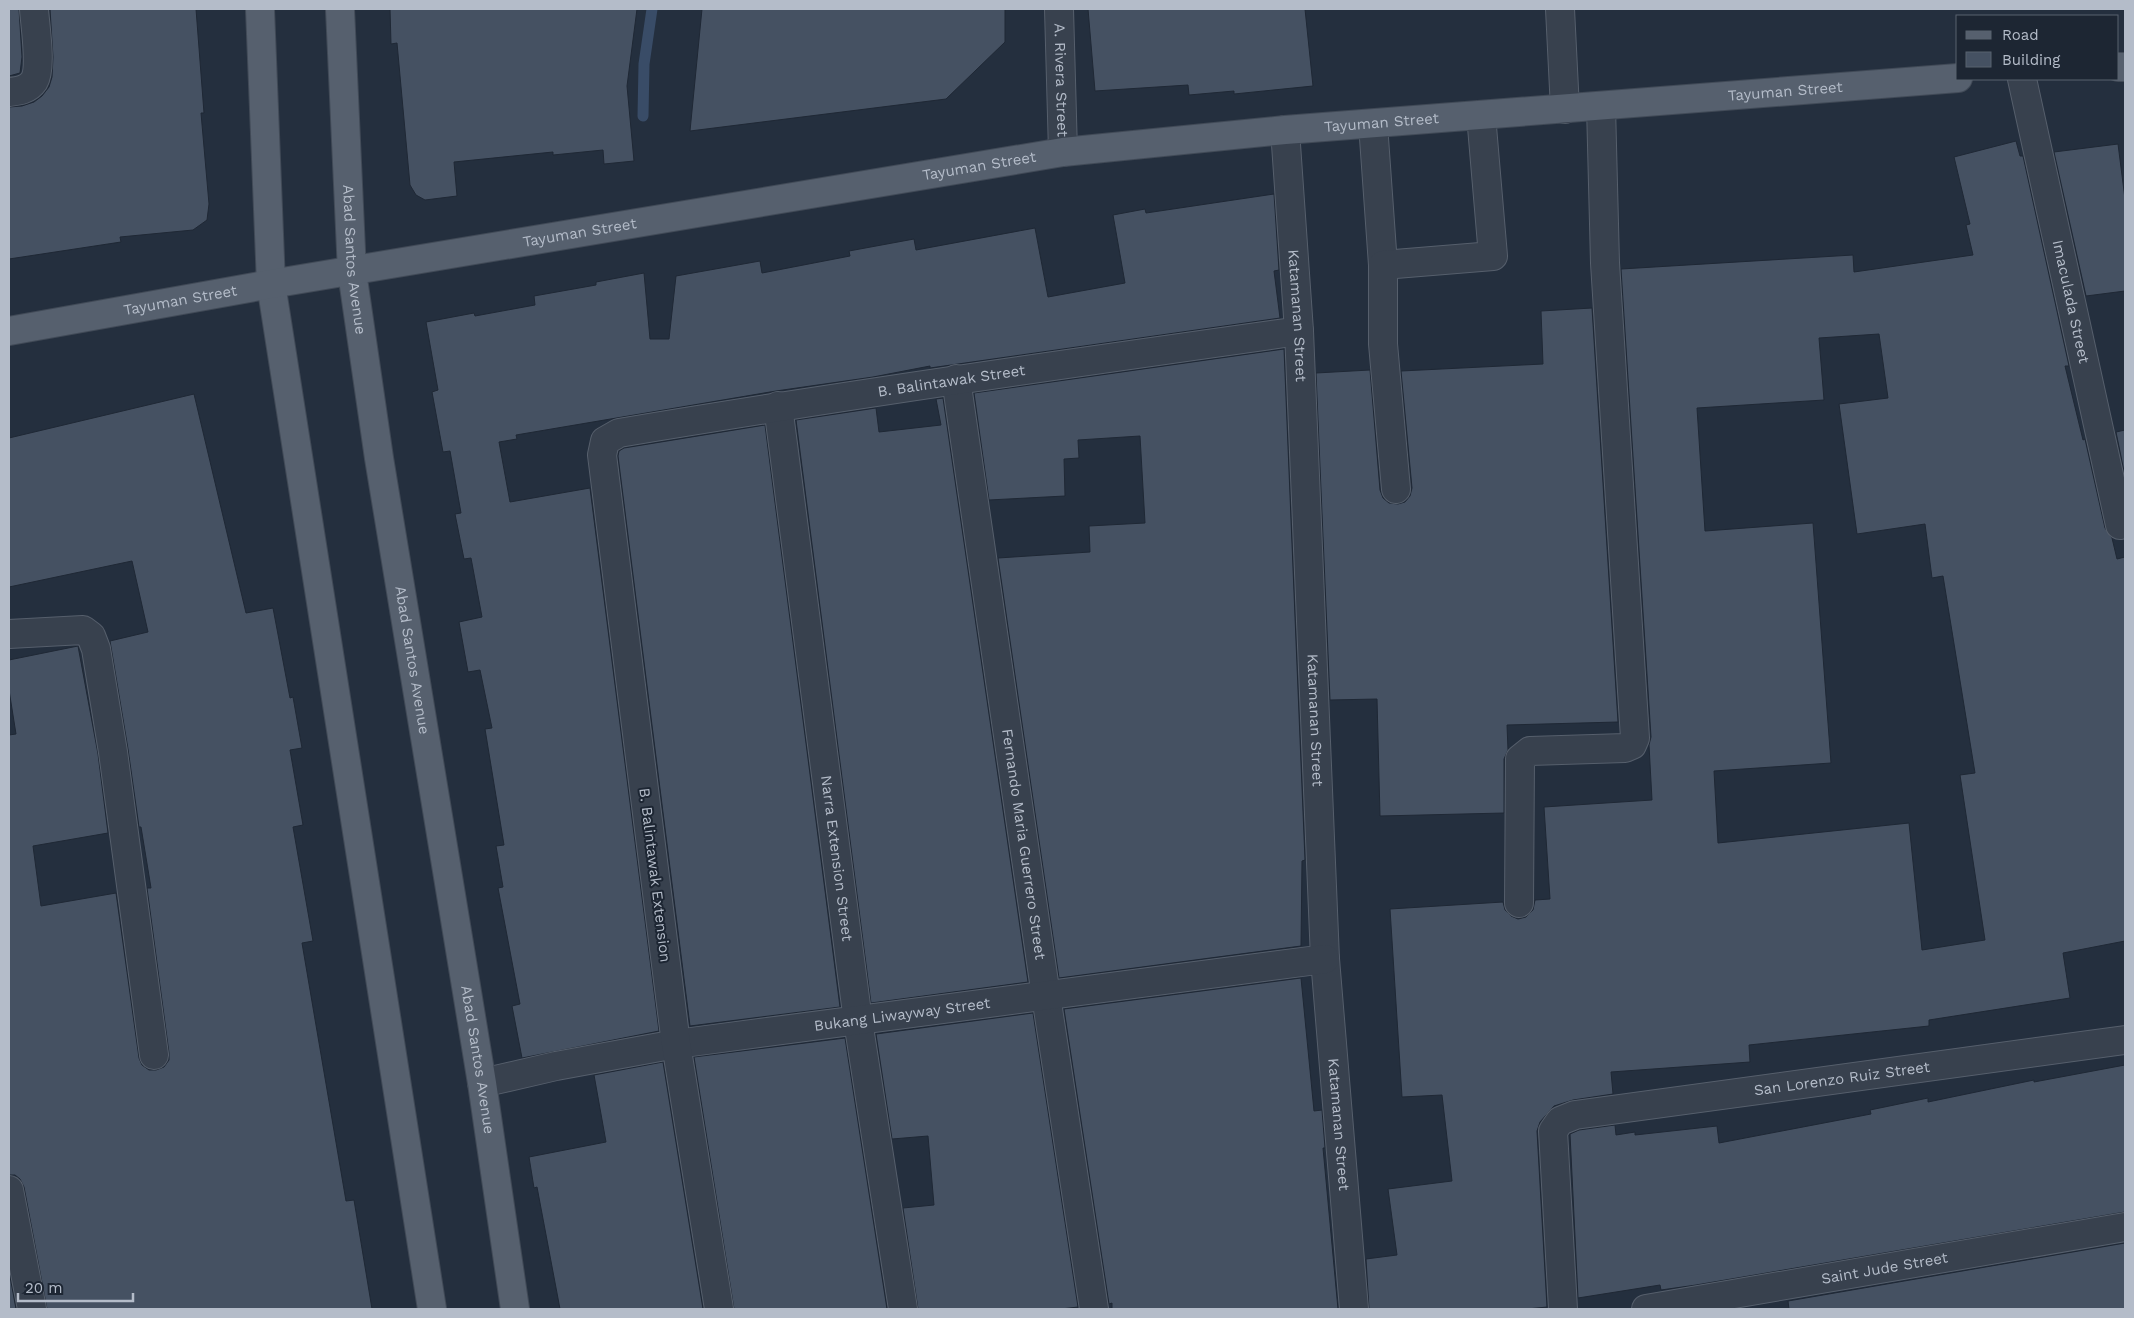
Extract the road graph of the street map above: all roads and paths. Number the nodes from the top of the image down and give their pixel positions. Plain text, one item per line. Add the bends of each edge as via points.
1 (34, 9) edge
2 (260, 9) edge
3 (340, 9) edge
4 (1059, 9) edge
5 (1560, 9) edge
6 (1956, 78) edge
7 (2022, 80) edge
8 (9, 92) edge
9 (1601, 106) junction
10 (1566, 109) junction
11 (1481, 115) junction
12 (1373, 124) junction
13 (1285, 130) junction
14 (1063, 152) junction
15 (1383, 265) junction
16 (352, 272) junction
17 (271, 284) junction
18 (9, 331) edge
19 (1299, 331) junction
20 (956, 379) junction
21 (778, 406) junction
22 (605, 441) joint
23 (1396, 489) dead end
24 (2120, 525) dead end
25 (9, 634) edge
26 (1519, 903) dead end
27 (1325, 959) junction
28 (1046, 996) junction
29 (858, 1021) junction
30 (2125, 1040) edge
31 (676, 1044) junction
32 (154, 1055) dead end
33 (482, 1083) junction
34 (9, 1190) edge
35 (2125, 1227) edge
36 (32, 1309) edge
37 (432, 1309) edge
38 (515, 1309) edge
39 (718, 1309) edge
40 (903, 1309) edge
41 (1094, 1309) edge
42 (1354, 1309) edge
43 (1563, 1309) edge
44 (1646, 1309) edge

1 - 8 street via 37,67 34,81 24,90
2 - 17 main road
3 - 16 main road, Abad Santos Avenue
4 - 14 street, A. Rivera Street
5 - 10 street
6 - 9 main road, Tayuman Street
7 - 24 street, Imaculada Street
9 - 10 main road, Tayuman Street
9 - 26 street via 1605,263 1635,738 1632,745 1625,748 1530,751 1520,759
10 - 11 main road, Tayuman Street
11 - 12 main road, Tayuman Street
11 - 15 street via 1494,256
12 - 13 main road, Tayuman Street
12 - 15 street
13 - 14 main road, Tayuman Street
13 - 19 street, Katamanan Street
14 - 16 main road, Tayuman Street
15 - 23 street via 1383,344
16 - 17 main road, Tayuman Street
16 - 33 main road, Abad Santos Avenue via 382,478
17 - 18 main road, Tayuman Street
17 - 37 main road
19 - 20 street, B. Balintawak Street
19 - 27 street, Katamanan Street
20 - 21 street, B. Balintawak Street
20 - 28 street, Fernando Maria Guerrero Street
21 - 22 street, B. Balintawak Street via 618,433
21 - 29 street, Narra Extension Street
22 - 31 street, B. Balintawak Extension via 602,455
25 - 32 street via 83,630 91,636 96,649
27 - 28 street, Bukang Liwayway Street
27 - 42 street, Katamanan Street
28 - 29 street, Bukang Liwayway Street
28 - 41 street, Fernando Maria Guerrero Street
29 - 31 street, Bukang Liwayway Street
29 - 40 street, Narra Extension Street
30 - 43 street, San Lorenzo Ruiz Street via 1575,1115 1560,1122 1553,1131
31 - 33 street, Bukang Liwayway Street
31 - 39 street, B. Balintawak Extension
33 - 38 main road, Abad Santos Avenue
34 - 36 street
35 - 44 street, Saint Jude Street

